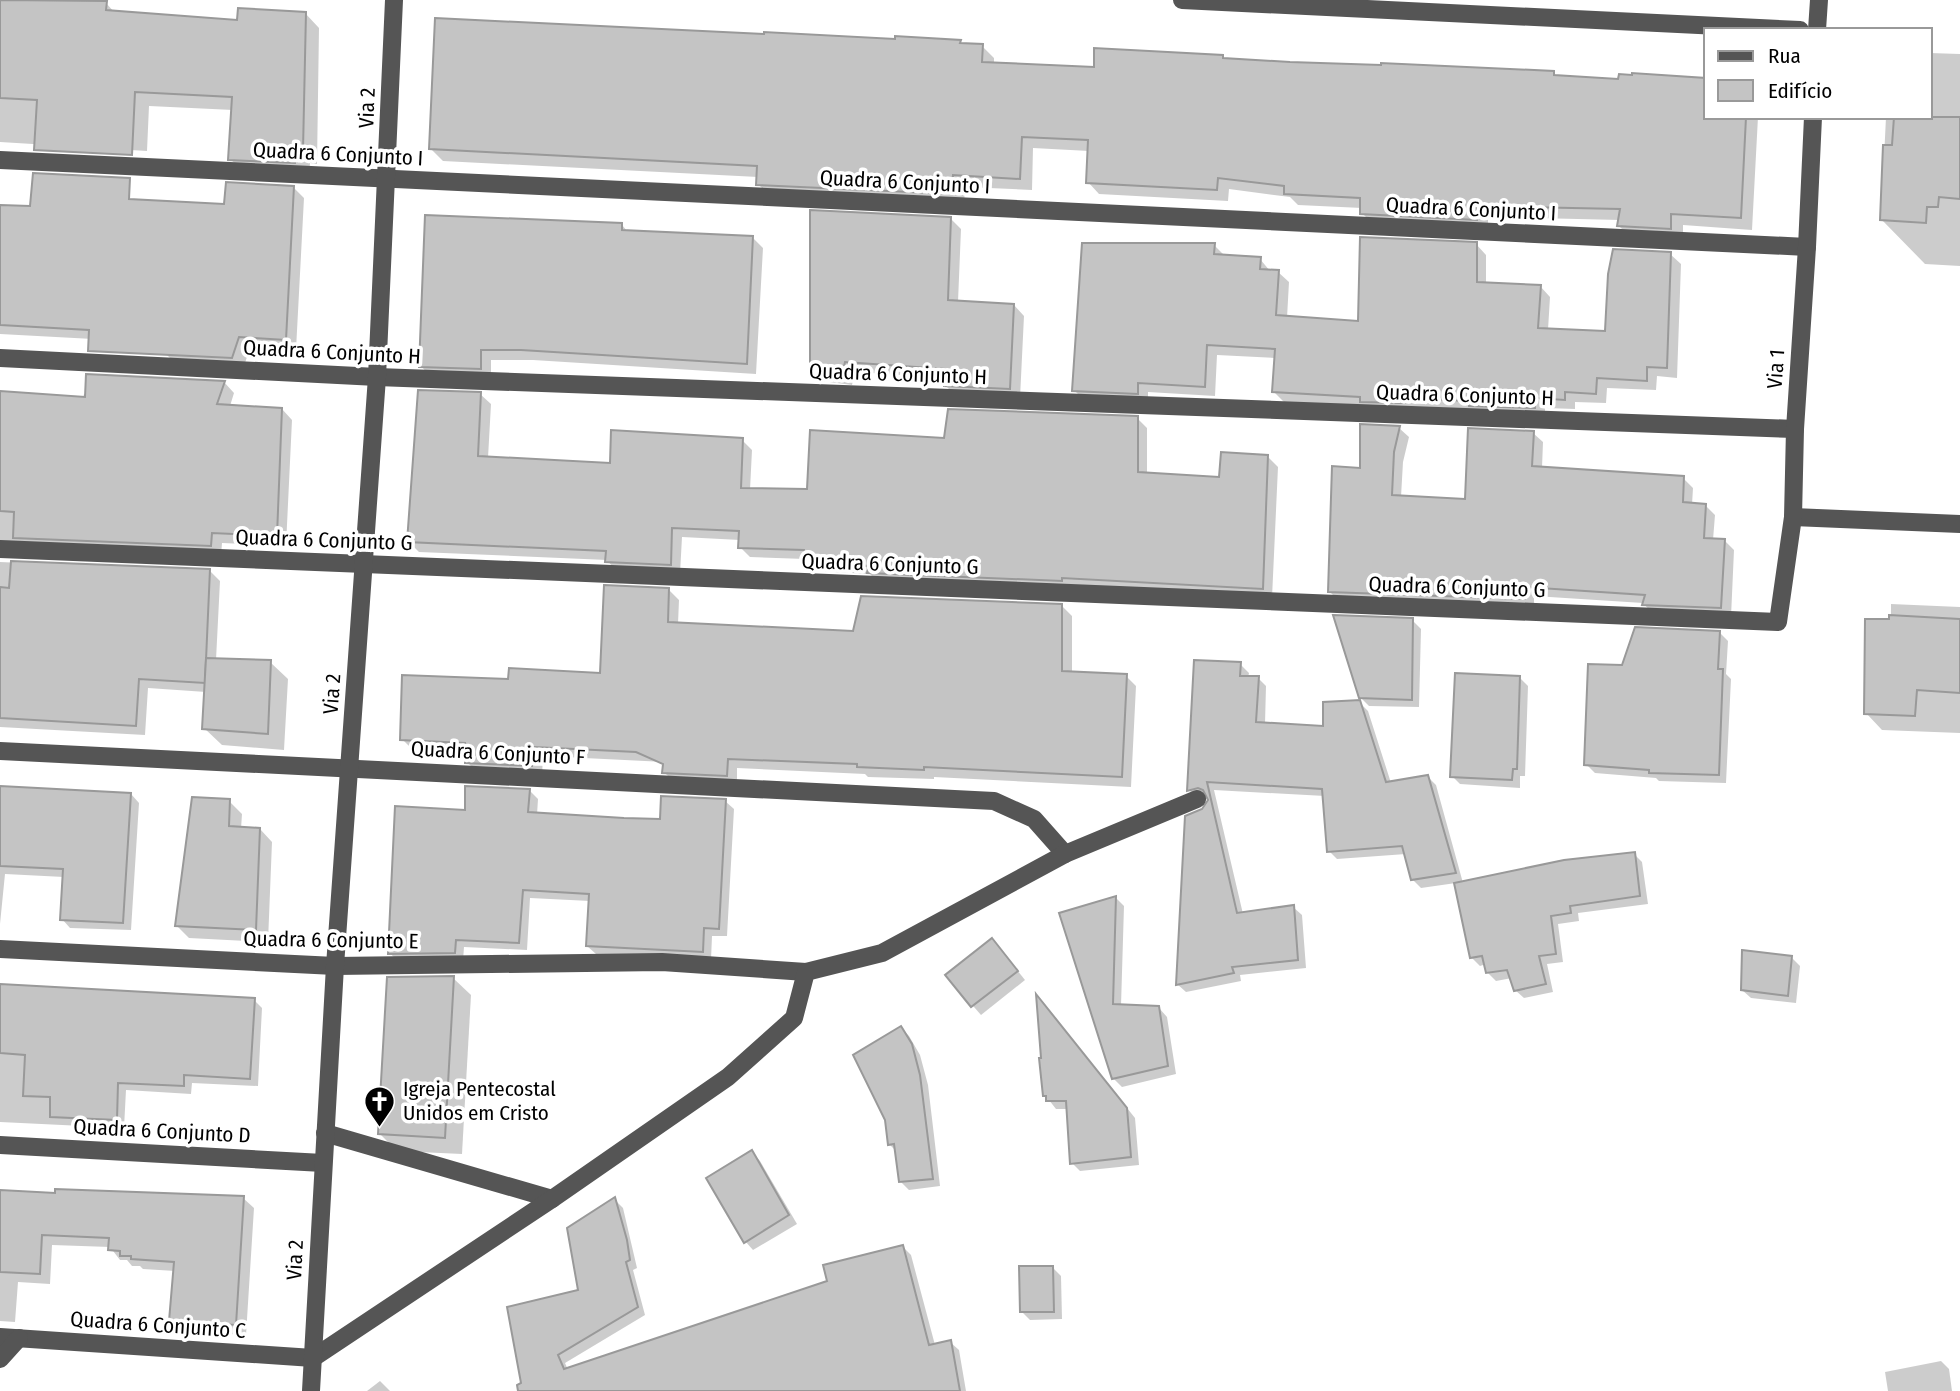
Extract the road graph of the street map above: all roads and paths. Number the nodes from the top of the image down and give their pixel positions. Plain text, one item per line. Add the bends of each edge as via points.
1 (394, 0) edge
2 (1182, 0) edge
3 (1819, 0) edge
4 (1759, 28) edge
5 (1817, 28) edge
6 (1813, 119) edge
7 (0, 160) edge
8 (387, 180) junction
9 (1807, 247) junction
10 (0, 358) edge
11 (377, 377) junction
12 (1795, 429) junction
13 (1793, 517) junction
14 (1960, 524) edge
15 (0, 549) edge
16 (363, 565) junction
17 (1779, 622) joint
18 (0, 751) edge
19 (349, 769) junction
20 (1197, 799) dead end
21 (1065, 854) junction
22 (0, 949) edge
23 (335, 966) junction
24 (806, 972) junction
25 (325, 1133) junction
26 (0, 1145) edge
27 (323, 1163) junction
28 (552, 1199) junction
29 (0, 1337) edge
30 (19, 1338) junction
31 (313, 1358) junction
32 (0, 1359) edge
33 (310, 1391) edge

1 - 8 street, Via 2
2 - 4 street
3 - 5 street
6 - 9 street, Via 1
7 - 8 street, Quadra 6 Conjunto I
8 - 9 street, Quadra 6 Conjunto I
8 - 11 street, Via 2
9 - 12 street, Via 1
10 - 11 street, Quadra 6 Conjunto H
11 - 12 street, Quadra 6 Conjunto H
11 - 16 street, Via 2
12 - 13 street, Via 1
13 - 14 street
13 - 17 street, Via 1
15 - 16 street, Quadra 6 Conjunto G
16 - 17 street, Quadra 6 Conjunto G
16 - 19 street, Via 2
18 - 19 street, Quadra 6 Conjunto F
19 - 21 street, Quadra 6 Conjunto F via 994,802 1034,819
19 - 23 street, Via 2
20 - 21 street, Quadra 6 Conjunto E
21 - 24 street, Quadra 6 Conjunto E via 882,953
22 - 23 street, Quadra 6 Conjunto E
23 - 24 street, Quadra 6 Conjunto E via 662,962
23 - 25 street, Via 2
24 - 28 street via 794,1018 765,1046 728,1077
25 - 27 street, Via 2
25 - 28 street
26 - 27 street, Quadra 6 Conjunto D
27 - 31 street, Via 2
28 - 31 street
29 - 30 street, Quadra 6 Conjunto C
30 - 31 street, Quadra 6 Conjunto C
30 - 32 street
31 - 33 street, Via 2

